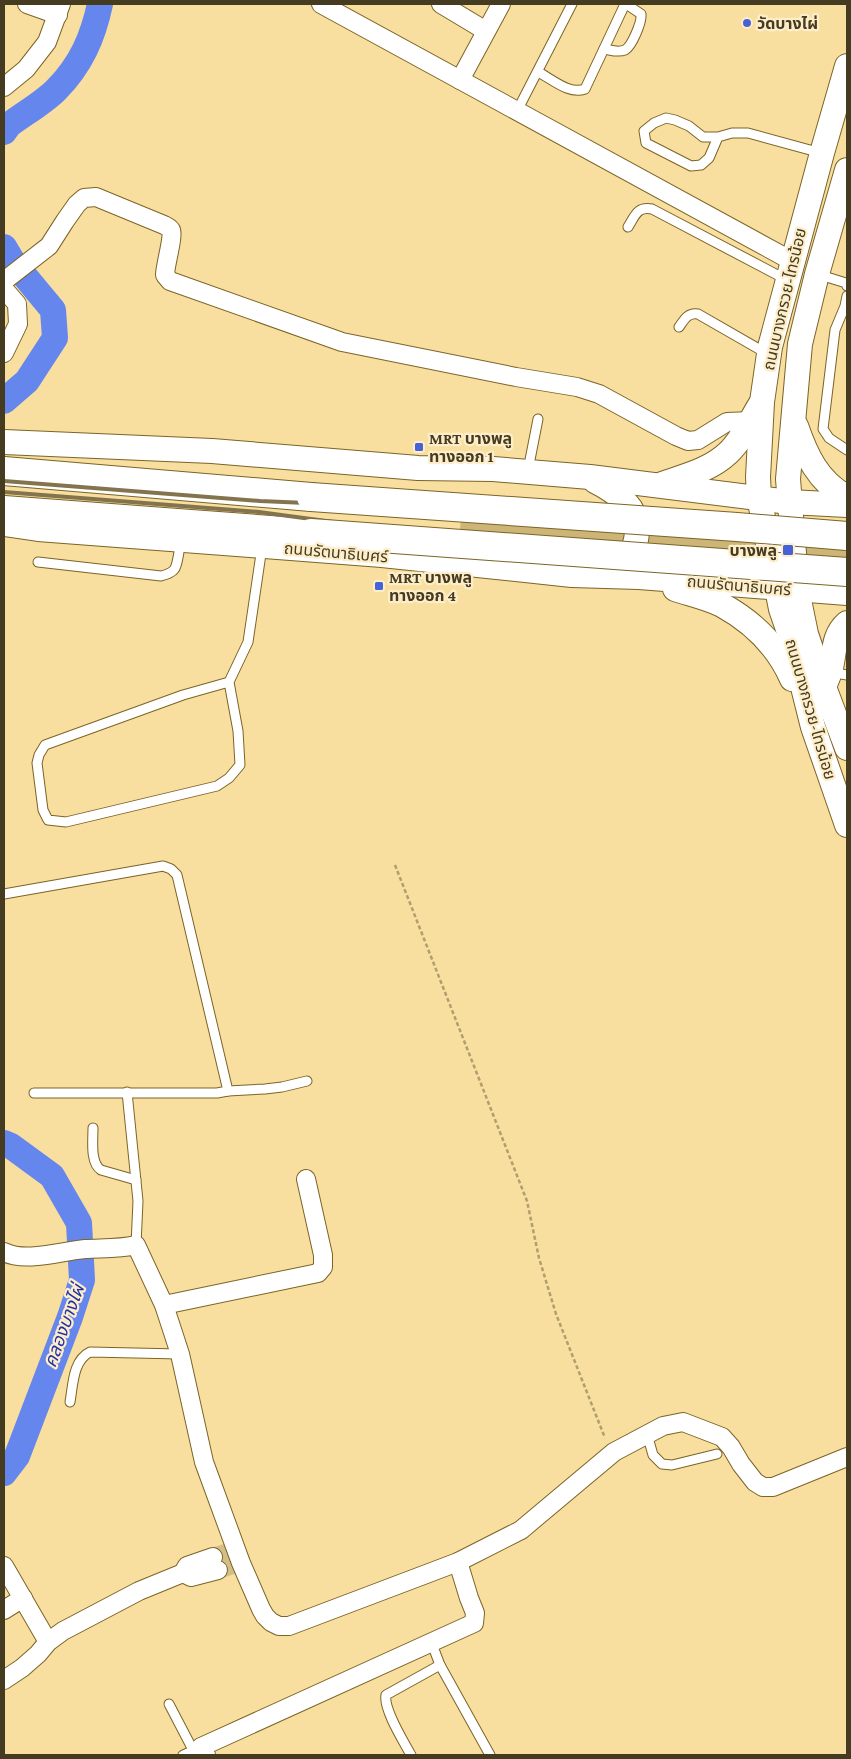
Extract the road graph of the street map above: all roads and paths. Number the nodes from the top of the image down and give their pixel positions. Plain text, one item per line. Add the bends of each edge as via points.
1 (27, 4) edge
2 (321, 4) edge
3 (441, 4) edge
4 (501, 4) edge
5 (572, 4) edge
6 (626, 4) edge
7 (60, 9) edge
8 (486, 31) junction
9 (604, 49) junction
10 (847, 66) edge
11 (538, 72) junction
12 (460, 80) junction
13 (4, 87) edge
14 (518, 111) junction
15 (718, 137) junction
16 (822, 153) junction
17 (847, 170) edge
18 (628, 227) dead end
19 (790, 270) junction
20 (817, 274) junction
21 (6, 282) edge
22 (847, 286) edge
23 (847, 296) edge
24 (679, 327) dead end
25 (4, 353) edge
26 (769, 354) junction
27 (538, 419) dead end
28 (758, 419) junction
29 (4, 427) edge
30 (793, 429) junction
31 (4, 442) edge
32 (847, 450) edge
33 (249, 454) junction
34 (4, 470) edge
35 (527, 472) junction
36 (590, 477) junction
37 (658, 486) junction
38 (759, 497) junction
39 (847, 497) edge
40 (789, 502) junction
41 (847, 505) edge
42 (4, 510) edge
43 (4, 524) edge
44 (847, 536) edge
45 (4, 537) edge
46 (252, 545) junction
47 (179, 552) junction
48 (38, 562) dead end
49 (847, 572) edge
50 (590, 576) junction
51 (639, 577) junction
52 (787, 589) junction
53 (847, 593) edge
54 (847, 623) edge
55 (834, 678) edge
56 (229, 682) junction
57 (813, 726) junction
58 (847, 748) edge
59 (847, 825) edge
60 (395, 865) dead end
61 (4, 894) edge
62 (307, 1081) dead end
63 (228, 1091) junction
64 (127, 1092) junction
65 (34, 1093) dead end
66 (93, 1128) dead end
67 (306, 1179) dead end
68 (136, 1180) junction
69 (136, 1246) junction
70 (4, 1252) edge
71 (164, 1305) junction
72 (180, 1354) junction
73 (70, 1402) dead end
74 (647, 1434) junction
75 (614, 1452) junction
76 (717, 1454) dead end
77 (847, 1457) edge
78 (228, 1559) junction
79 (458, 1562) junction
80 (4, 1566) edge
81 (23, 1598) junction
82 (4, 1610) edge
83 (48, 1642) junction
84 (432, 1644) junction
85 (440, 1665) junction
86 (4, 1680) edge
87 (169, 1704) dead end
88 (200, 1751) edge
89 (183, 1755) edge
90 (411, 1755) edge
91 (490, 1755) edge

1 - 7 street
2 - 12 street
3 - 8 street
4 - 8 street
5 - 11 lane
6 - 9 lane
6 - 9 lane via 641,14 630,45 617,51
7 - 13 street via 47,42 26,70
8 - 12 street
9 - 11 lane via 585,89 572,91
10 - 16 main road, ถนนบางกรวย-ไทรน้อย
11 - 14 lane
12 - 14 street
14 - 19 street
15 - 15 lane via 703,137 689,126 666,118 644,131 646,143 692,166 701,165 709,158
15 - 16 lane via 748,133
16 - 19 main road, ถนนบางกรวย-ไทรน้อย
17 - 20 main road, ถนนบางกรวย-ไทรน้อย
18 - 19 lane via 639,210 645,207
19 - 26 main road, ถนนบางกรวย-ไทรน้อย
20 - 22 lane
20 - 30 main road, ถนนบางกรวย-ไทรน้อย via 800,344
21 - 25 street via 17,304 18,324
21 - 28 street via 49,246 77,204 84,198 96,197 171,230 173,237 165,264 165,275 170,282 342,342 577,387 599,394 688,441 698,440 727,422
23 - 32 lane via 835,330 823,429 829,438
24 - 26 lane via 688,316 698,314
26 - 28 main road, ถนนบางกรวย-ไทรน้อย
27 - 35 lane
28 - 30 main road
28 - 37 main road via 729,452 708,467
28 - 38 main road, ถนนบางกรวย-ไทรน้อย
29 - 33 main road via 236,443
30 - 39 main road via 818,474
30 - 40 main road, ถนนบางกรวย-ไทรน้อย
31 - 33 main road
33 - 35 main road via 418,468
34 - 44 main road, bridge via 311,497
35 - 36 main road
36 - 37 main road
36 - 50 main road via 628,505 636,519 637,541 634,551 622,566 608,575
37 - 38 main road
38 - 40 main road
38 - 52 main road, ถนนบางกรวย-ไทรน้อย
40 - 41 main road
40 - 52 main road, ถนนบางกรวย-ไทรน้อย
42 - 49 main road, ถนนรัตนาธิเบศร์, bridge
43 - 46 main road, ถนนรัตนาธิเบศร์
45 - 47 main road
46 - 47 main road via 230,557
46 - 50 main road, ถนนรัตนาธิเบศร์
46 - 56 lane via 248,642
47 - 48 lane via 176,569 161,576
50 - 51 main road, ถนนรัตนาธิเบศร์
51 - 52 main road, ถนนรัตนาธิเบศร์
51 - 57 main road via 721,604 749,622 786,664
52 - 53 main road, ถนนรัตนาธิเบศร์
52 - 55 main road, ถนนบางกรวย-ไทรน้อย via 806,634
52 - 57 main road, ถนนบางกรวย-ไทรน้อย
54 - 55 main road via 834,642
55 - 58 main road, ถนนบางกรวย-ไทรน้อย
56 - 56 lane via 183,694 45,745 37,763 43,810 48,820 66,822 217,786 229,778 240,765
57 - 59 main road, ถนนบางกรวย-ไทรน้อย
60 - 75 path via 527,1201 539,1258 556,1314 607,1442
61 - 63 lane via 163,866 171,869 176,875
62 - 63 lane via 265,1090
63 - 64 lane
64 - 65 lane
64 - 68 lane
66 - 68 lane via 97,1168
67 - 71 street via 323,1255 323,1267 318,1273
68 - 69 lane
69 - 70 street via 34,1256
69 - 71 street
71 - 72 street
72 - 73 lane via 90,1352 80,1360
72 - 78 street
74 - 75 street
74 - 76 lane via 653,1455 662,1464 672,1465
74 - 77 street via 663,1426 684,1422 722,1437 755,1482 766,1488
75 - 79 street via 521,1530
78 - 79 street via 265,1616 271,1622 285,1626
78 - 83 street via 191,1576 183,1573 139,1591
79 - 84 street via 475,1622
80 - 81 street
81 - 82 street
81 - 83 street
83 - 86 street via 22,1668
84 - 85 lane
84 - 88 street
85 - 90 lane via 385,1698
85 - 91 lane
87 - 88 lane
88 - 89 lane

